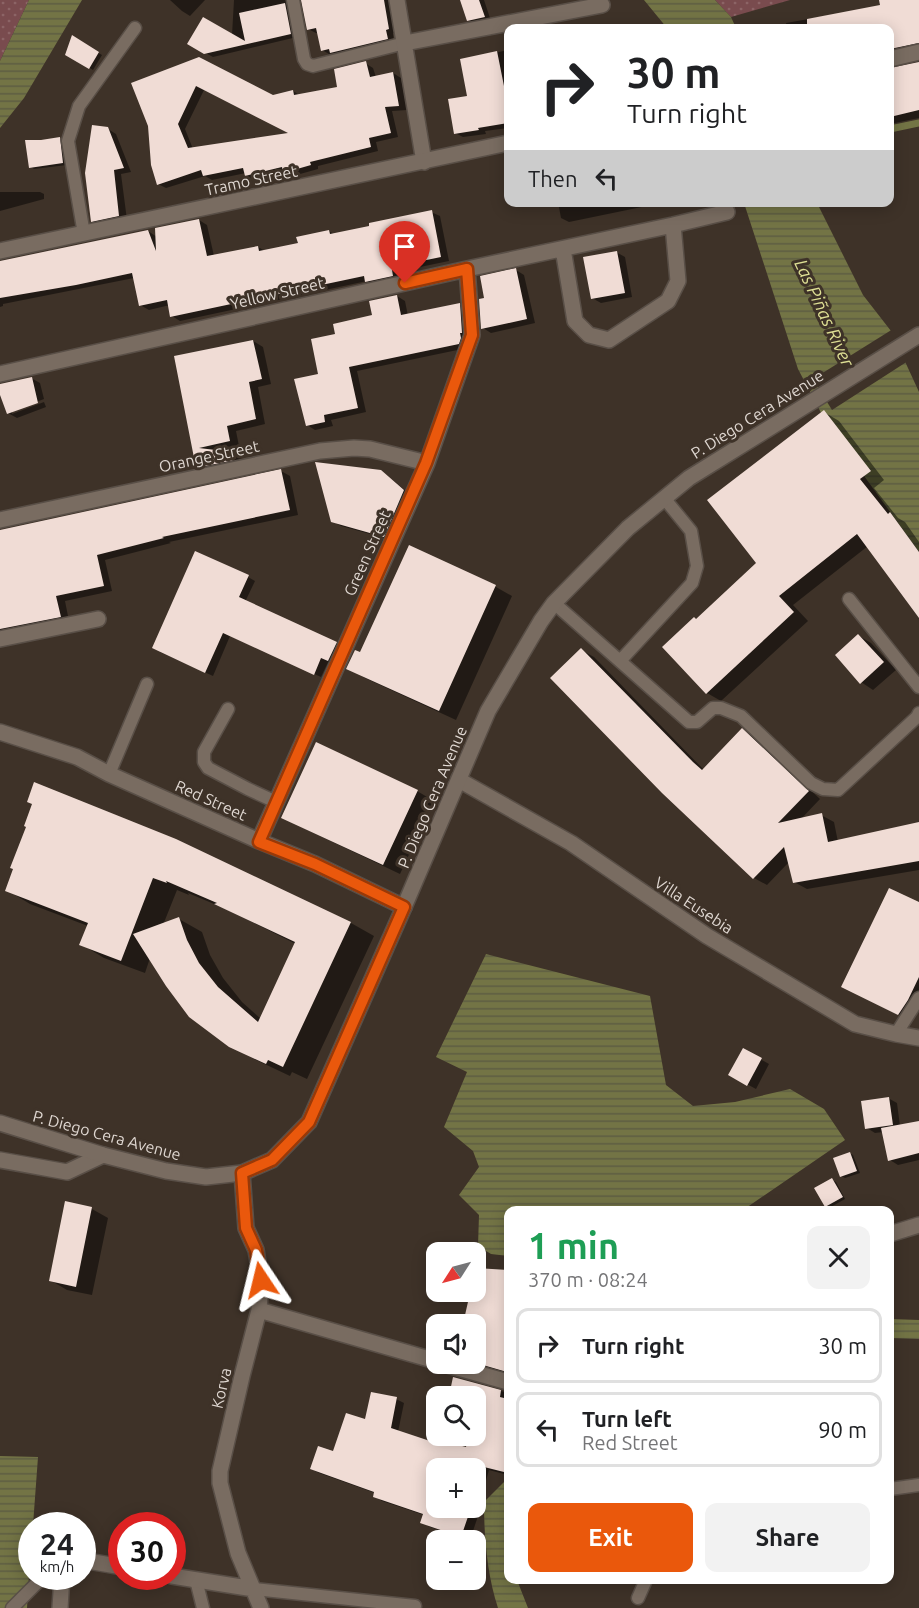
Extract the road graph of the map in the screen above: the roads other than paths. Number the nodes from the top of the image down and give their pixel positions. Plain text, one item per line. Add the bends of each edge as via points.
1 (293, 0) edge
2 (397, 0) edge
3 (602, 5) dead end
4 (135, 28) dead end
5 (405, 43) junction
6 (919, 52) edge
7 (894, 57) edge
8 (504, 144) edge
9 (424, 162) junction
10 (727, 212) dead end
11 (673, 225) junction
12 (84, 234) junction
13 (562, 249) junction
14 (0, 251) edge
15 (467, 269) junction
16 (916, 337) edge
17 (0, 374) edge
18 (426, 463) junction
19 (664, 498) junction
20 (0, 520) edge
21 (849, 599) dead end
22 (554, 603) junction
23 (98, 619) dead end
24 (0, 639) edge
25 (620, 661) junction
26 (147, 684) dead end
27 (919, 687) edge
28 (228, 709) dead end
29 (919, 713) edge
30 (0, 732) edge
31 (109, 774) junction
32 (459, 780) junction
33 (276, 802) junction
34 (259, 842) junction
35 (404, 907) junction
36 (919, 998) edge
37 (896, 1034) junction
38 (919, 1038) edge
39 (0, 1123) edge
40 (103, 1155) junction
41 (0, 1160) edge
42 (242, 1173) junction
43 (919, 1225) edge
44 (894, 1233) edge
45 (259, 1310) junction
46 (426, 1358) edge
47 (480, 1374) edge
48 (504, 1381) edge
49 (919, 1485) edge
50 (894, 1488) edge
51 (186, 1578) edge
52 (196, 1580) junction
53 (644, 1584) edge
54 (254, 1589) junction
55 (31, 1590) edge
56 (61, 1590) edge
57 (638, 1598) dead end
58 (415, 1606) dead end
59 (12, 1608) edge
60 (60, 1608) edge
61 (202, 1608) edge
62 (261, 1608) edge

1 - 5 lane via 307,64 313,66
2 - 5 street
3 - 5 street
4 - 12 lane via 80,106 68,141
5 - 9 street
6 - 7 street
8 - 9 street, Tramo Street
9 - 12 street, Tramo Street
10 - 11 street, Yellow Street
11 - 13 street, Yellow Street
11 - 13 street via 678,281 668,301 609,340 589,335 575,321
12 - 14 street, Tramo Street
13 - 15 street, Yellow Street
15 - 17 street, Yellow Street
15 - 18 street, Green Street via 472,335
16 - 19 street, P. Diego Cera Avenue via 689,478
18 - 20 street, Orange Street via 370,449 320,451
18 - 33 street, Green Street
19 - 22 street, P. Diego Cera Avenue via 628,528
19 - 25 lane via 691,531 697,566 692,583
21 - 27 lane
22 - 25 lane
22 - 32 street, P. Diego Cera Avenue via 488,711
23 - 24 street
25 - 29 lane via 689,722 697,722 713,708 741,716 823,789 838,789
26 - 31 lane
28 - 33 lane via 204,752 207,768
30 - 31 street, Red Street via 77,757
31 - 34 street, Red Street
32 - 35 street, P. Diego Cera Avenue
32 - 37 street, Villa Eusebia via 571,843 706,936 855,1024
33 - 34 street, Green Street
34 - 35 street, Red Street
35 - 42 street, P. Diego Cera Avenue via 309,1122 272,1160
36 - 37 lane
37 - 38 street, Villa Eusebia
39 - 40 street, P. Diego Cera Avenue
40 - 41 street via 67,1172
40 - 42 street, P. Diego Cera Avenue via 206,1178
42 - 45 street, Korva via 246,1228 256,1250 261,1280
43 - 44 street
45 - 46 street
45 - 54 street, Korva via 220,1471 238,1553
47 - 48 street
49 - 50 lane
51 - 52 street
52 - 54 street
52 - 61 lane
53 - 57 lane
54 - 58 lane
54 - 62 street, Korva
55 - 59 lane
56 - 60 street

